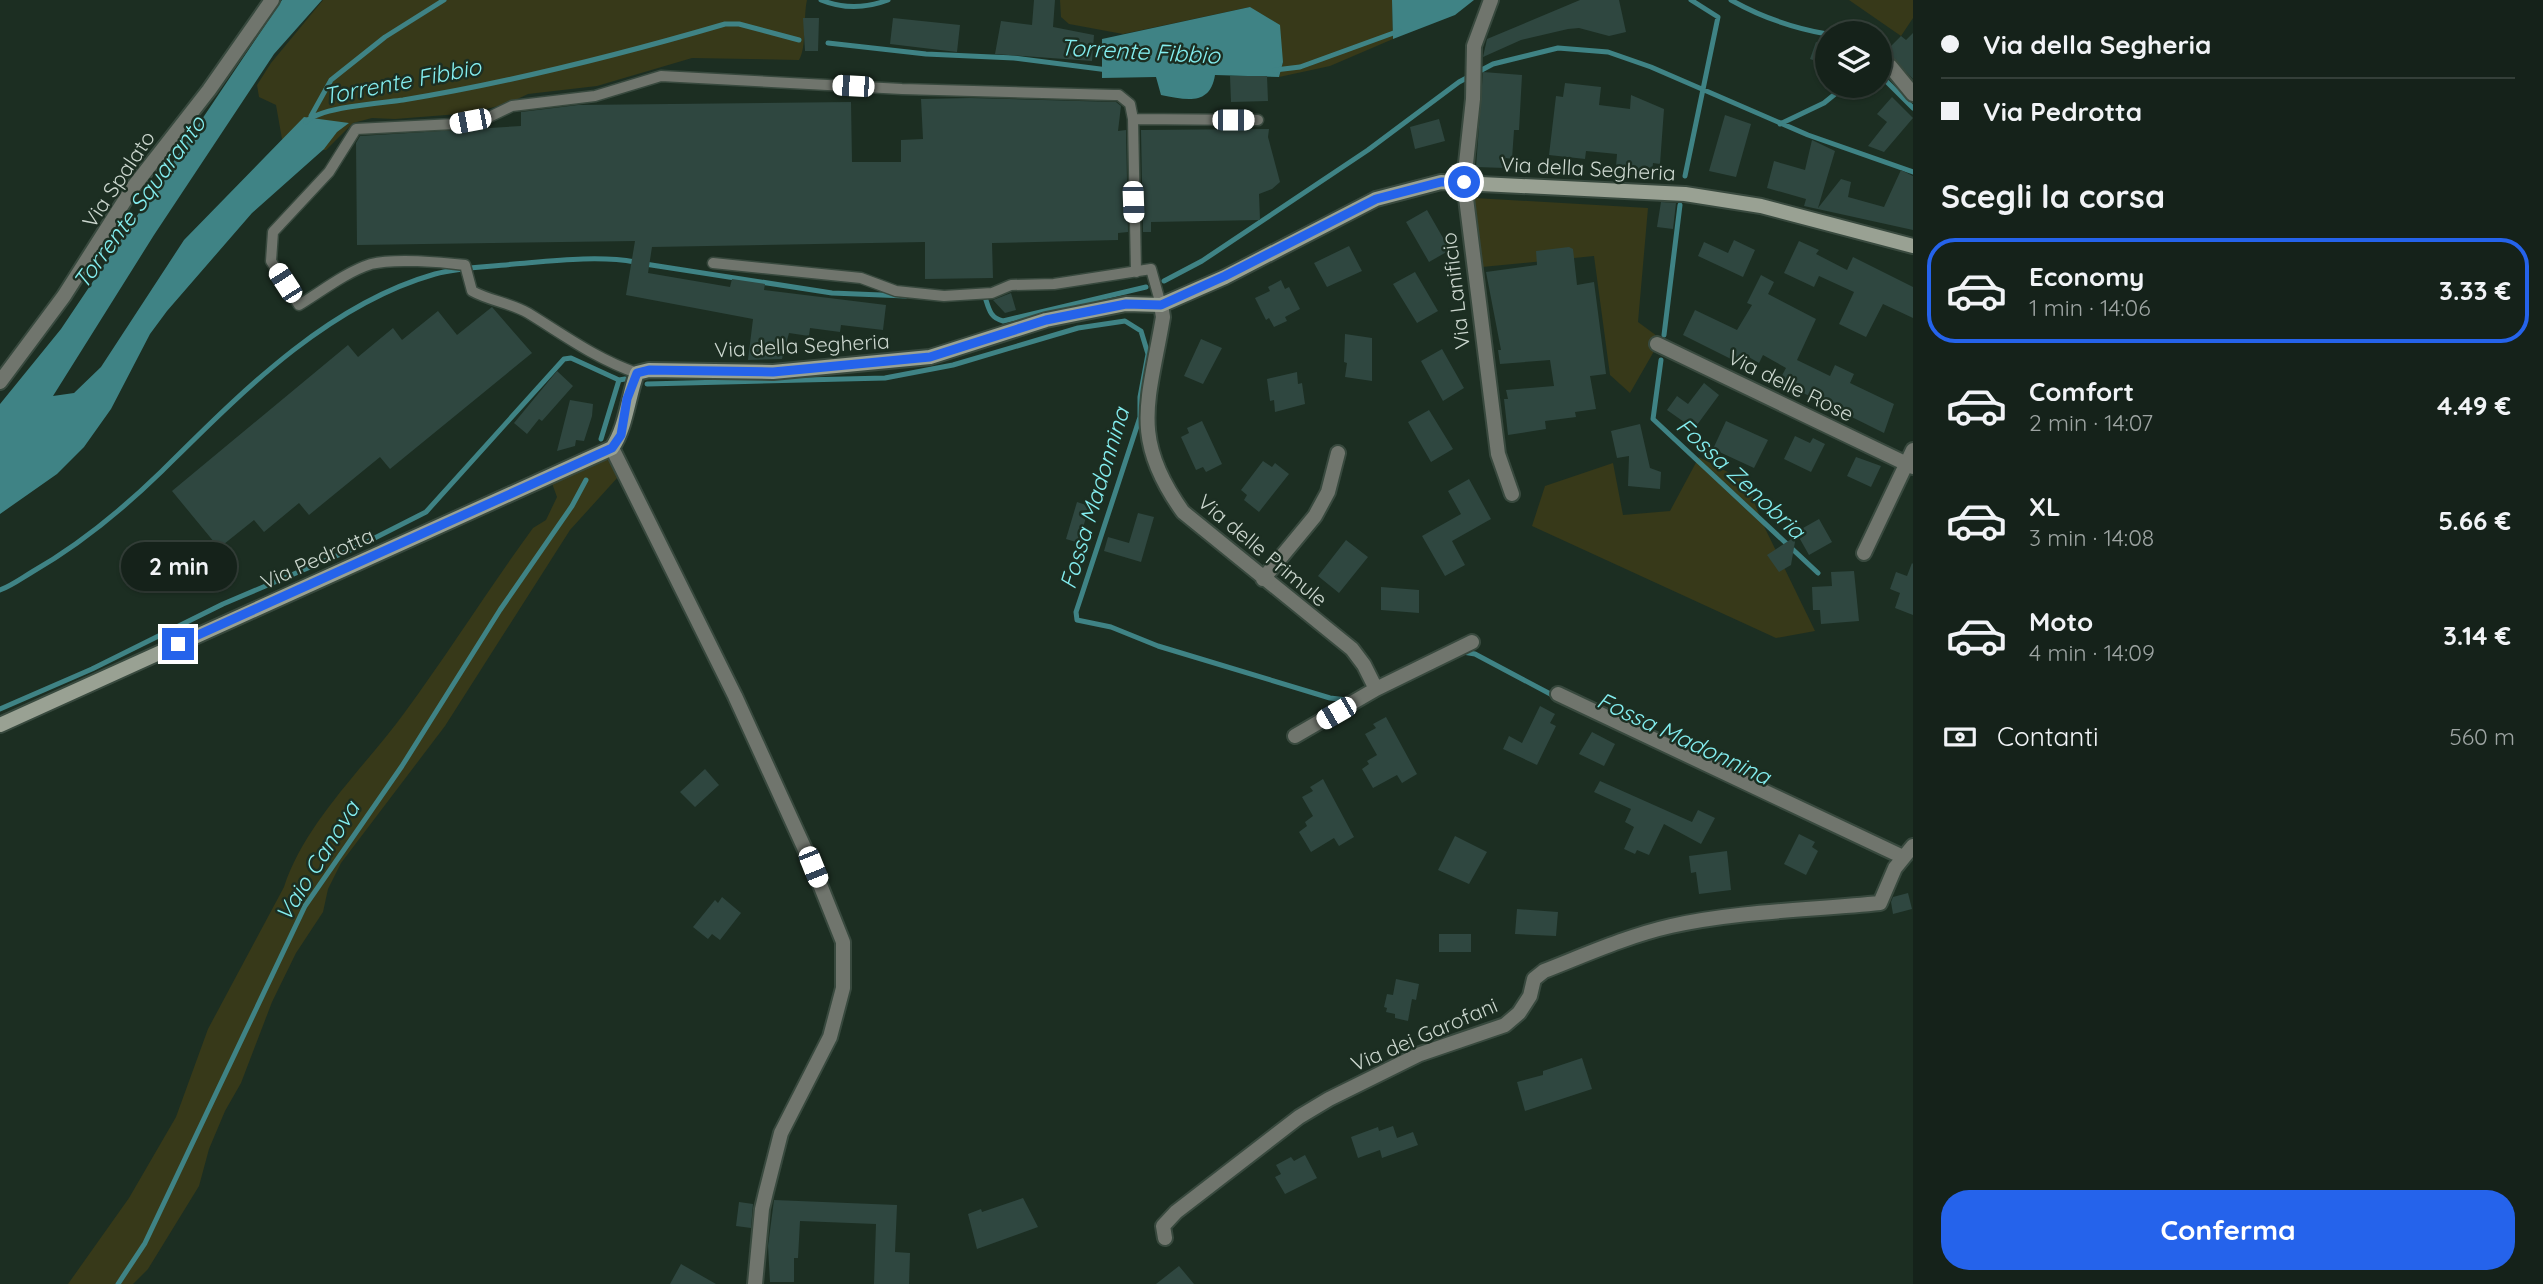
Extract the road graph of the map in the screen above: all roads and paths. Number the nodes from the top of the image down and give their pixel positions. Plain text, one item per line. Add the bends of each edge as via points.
1 (272, 0) edge
2 (1491, 0) edge
3 (1892, 70) edge
4 (1913, 94) edge
5 (1133, 119) junction
6 (1258, 120) dead end
7 (1464, 182) junction
8 (1913, 246) edge
9 (713, 263) dead end
10 (1136, 272) junction
11 (1161, 305) junction
12 (1657, 344) dead end
13 (637, 373) junction
14 (0, 382) edge
15 (612, 448) junction
16 (1338, 453) dead end
17 (1911, 460) edge
18 (1512, 494) dead end
19 (1864, 553) dead end
20 (1263, 579) junction
21 (1472, 642) dead end
22 (1376, 689) junction
23 (1558, 694) dead end
24 (0, 725) edge
25 (1295, 736) dead end
26 (1908, 851) edge
27 (1165, 1238) dead end
28 (755, 1284) edge

1 - 14 street, Via Spalato via 134,186 64,296
2 - 7 street, Via Lanificio via 1474,46
3 - 4 street
5 - 6 lane
5 - 10 lane
5 - 13 lane via 1130,104 1119,95 661,76 595,96 512,106 487,118 454,124 356,129 329,172 273,232 271,261 299,305 373,264 436,261 465,265 472,291 526,312 612,365
7 - 8 street, Via della Segheria via 1685,194 1761,206
7 - 11 street, Via della Segheria via 1441,182 1376,199
7 - 18 street, Via Lanificio via 1496,443
9 - 10 lane via 861,278 896,291 943,296
10 - 11 lane via 1151,269
11 - 13 street, Via della Segheria via 1126,304 1046,320 930,357 773,372
11 - 20 street, Via delle Primule via 1163,317 1145,415 1150,453 1165,487 1183,512
12 - 17 street, Via delle Rose
13 - 15 street via 621,435
15 - 24 street, Via Pedrotta
15 - 28 street via 735,696 843,942 843,988 830,1037 781,1133 766,1192
16 - 20 street via 1328,492 1315,516
17 - 19 street, Via delle Rose
20 - 22 street, Via delle Primule via 1352,649
21 - 22 street
22 - 25 street
23 - 26 street, Via dei Garofani
26 - 27 street, Via dei Garofani via 1880,903 1670,926 1544,971 1534,979 1519,1013 1505,1026 1420,1054 1300,1117 1176,1213 1163,1226

